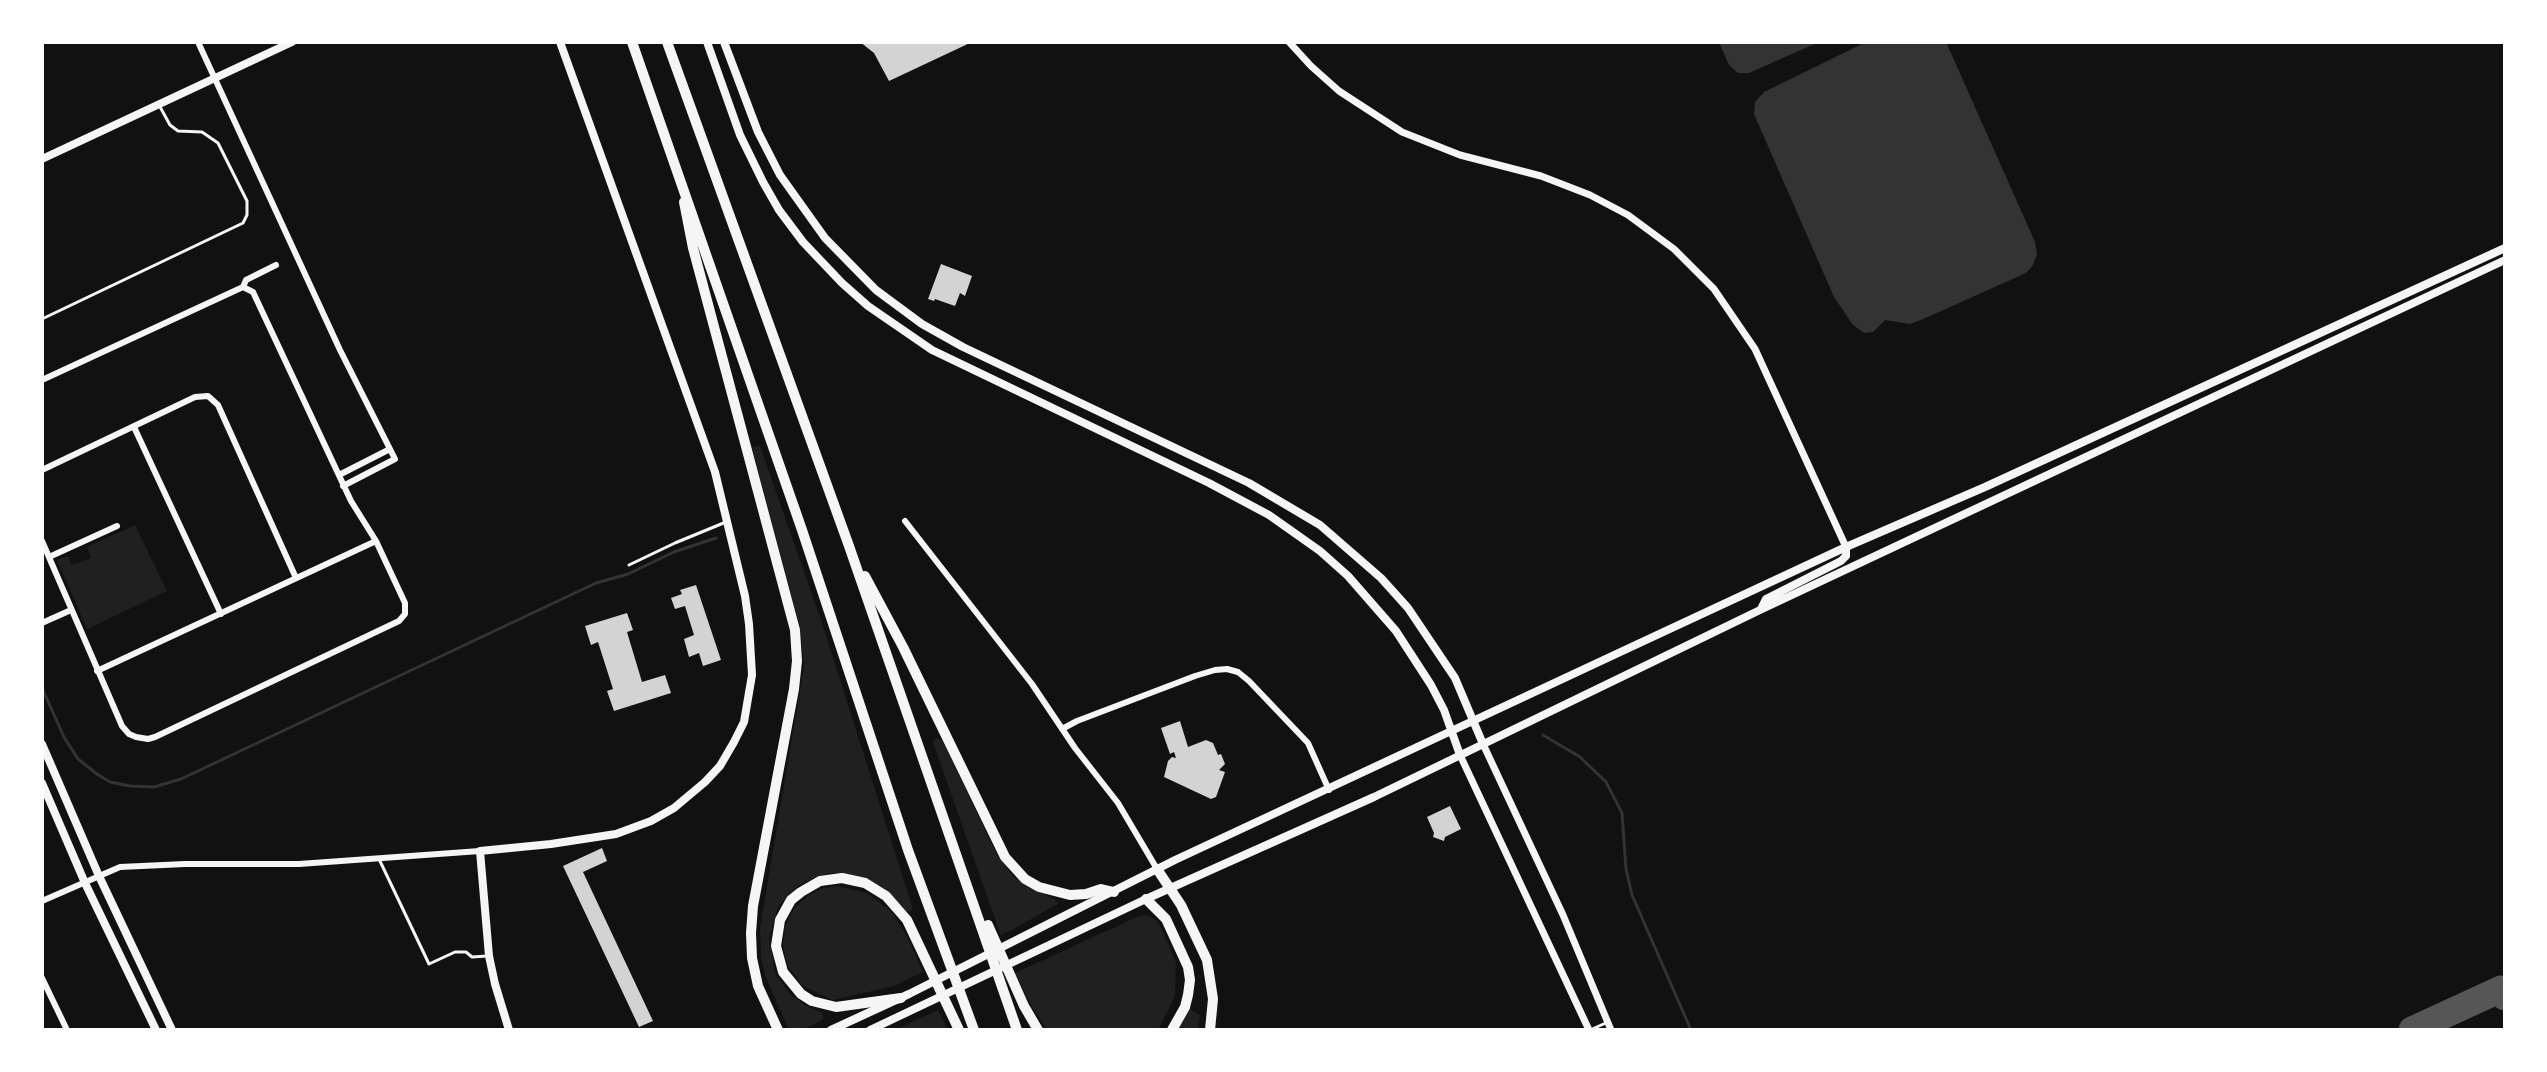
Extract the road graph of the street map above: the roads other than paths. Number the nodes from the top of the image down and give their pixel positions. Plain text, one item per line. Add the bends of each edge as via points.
1 (198, 42) edge
2 (292, 42) edge
3 (560, 42) edge
4 (632, 42) edge
5 (667, 42) edge
6 (707, 42) edge
7 (724, 42) edge
8 (1289, 42) edge
9 (215, 78) junction
10 (159, 105) junction
11 (42, 159) edge
12 (675, 160) junction
13 (2505, 248) edge
14 (2505, 260) edge
15 (276, 265) dead end
16 (243, 287) junction
17 (42, 319) edge
18 (42, 380) edge
19 (134, 427) junction
20 (390, 449) junction
21 (42, 470) edge
22 (339, 475) junction
23 (344, 486) junction
24 (906, 521) dead end
25 (728, 522) junction
26 (117, 526) dead end
27 (42, 541) edge
28 (376, 541) junction
29 (849, 546) junction
30 (1846, 548) junction
31 (49, 557) junction
32 (629, 565) dead end
33 (296, 578) junction
34 (71, 610) junction
35 (1760, 610) junction
36 (221, 614) junction
37 (42, 623) edge
38 (97, 671) junction
39 (1474, 722) junction
40 (1062, 729) junction
41 (1452, 732) junction
42 (42, 744) edge
43 (1483, 744) junction
44 (1460, 755) junction
45 (42, 783) edge
46 (1329, 790) junction
47 (480, 850) junction
48 (957, 854) junction
49 (379, 859) junction
50 (1157, 869) junction
51 (99, 876) junction
52 (85, 883) junction
53 (1170, 889) junction
54 (1114, 892) junction
55 (1146, 899) junction
56 (42, 902) edge
57 (489, 956) junction
58 (42, 978) edge
59 (905, 996) junction
60 (1608, 1022) junction
61 (64, 1029) edge
62 (156, 1030) edge
63 (172, 1030) edge
64 (509, 1030) edge
65 (778, 1030) edge
66 (831, 1030) edge
67 (870, 1030) edge
68 (959, 1030) edge
69 (974, 1030) edge
70 (1017, 1030) edge
71 (1038, 1030) edge
72 (1172, 1030) edge
73 (1210, 1030) edge
74 (1590, 1030) edge
75 (1611, 1030) edge

1 - 9 street
2 - 9 main road
3 - 25 main road via 705,441
4 - 12 highway
5 - 29 highway
6 - 41 main road via 740,135 763,182 804,242 842,283 932,350 1209,483 1296,533 1348,576 1396,631 1431,685
7 - 39 main road via 758,132 780,176 825,238 876,290 922,324 963,347 1246,481 1320,525 1381,578 1408,608 1455,678
8 - 30 street via 1356,104 1402,132 1460,155 1541,176 1590,195 1628,215 1674,249 1714,290 1755,349
9 - 10 main road
9 - 20 street
10 - 11 main road
10 - 17 lane via 178,131 202,132 218,143 247,201 243,223
12 - 65 highway via 693,248 795,630 794,689 751,933 758,986
12 - 69 highway via 908,850
13 - 30 main road
14 - 35 main road
15 - 16 street via 246,280
16 - 18 street
16 - 22 street via 253,292
19 - 21 street
19 - 33 street via 195,397 212,399
19 - 36 street
20 - 22 street
20 - 23 street via 394,459
22 - 23 street
23 - 28 street
24 - 40 street
25 - 32 lane
25 - 47 main road via 745,596 752,675 744,722 720,766 691,796 634,828 582,840
26 - 31 street
27 - 31 street
28 - 33 street
28 - 38 street via 405,603 399,621 155,737 136,737 122,726
29 - 48 highway
29 - 54 highway via 903,646 1005,857 1025,879 1039,887 1070,895 1101,889
30 - 35 main road via 1841,561 1766,599
30 - 39 main road
31 - 34 street
33 - 36 street
34 - 37 street
34 - 38 street
35 - 43 main road
36 - 38 street
39 - 41 main road
39 - 43 main road
40 - 46 street via 1195,676 1227,669 1249,681 1308,743
40 - 50 street via 1118,803
41 - 44 main road
41 - 46 main road
42 - 51 main road
43 - 44 main road
43 - 60 street
44 - 53 main road
44 - 74 street
45 - 52 main road
46 - 50 main road
47 - 49 street
47 - 57 main road
48 - 70 highway
48 - 71 highway
49 - 51 street via 299,864 147,864 115,868
49 - 57 lane via 429,964 456,952 472,957
50 - 53 highway
50 - 54 main road
51 - 52 street
51 - 63 main road
52 - 56 street
52 - 62 main road
53 - 55 main road
53 - 73 highway via 1182,905 1207,960 1214,999
54 - 59 main road
55 - 67 main road
55 - 72 highway via 1166,920 1188,966 1188,995
57 - 64 main road
58 - 61 street
59 - 66 main road
59 - 68 highway via 836,1007 801,994 783,972 776,946 780,920 791,900 820,881 842,878 865,883 886,896 907,920
60 - 74 lane
60 - 75 street

